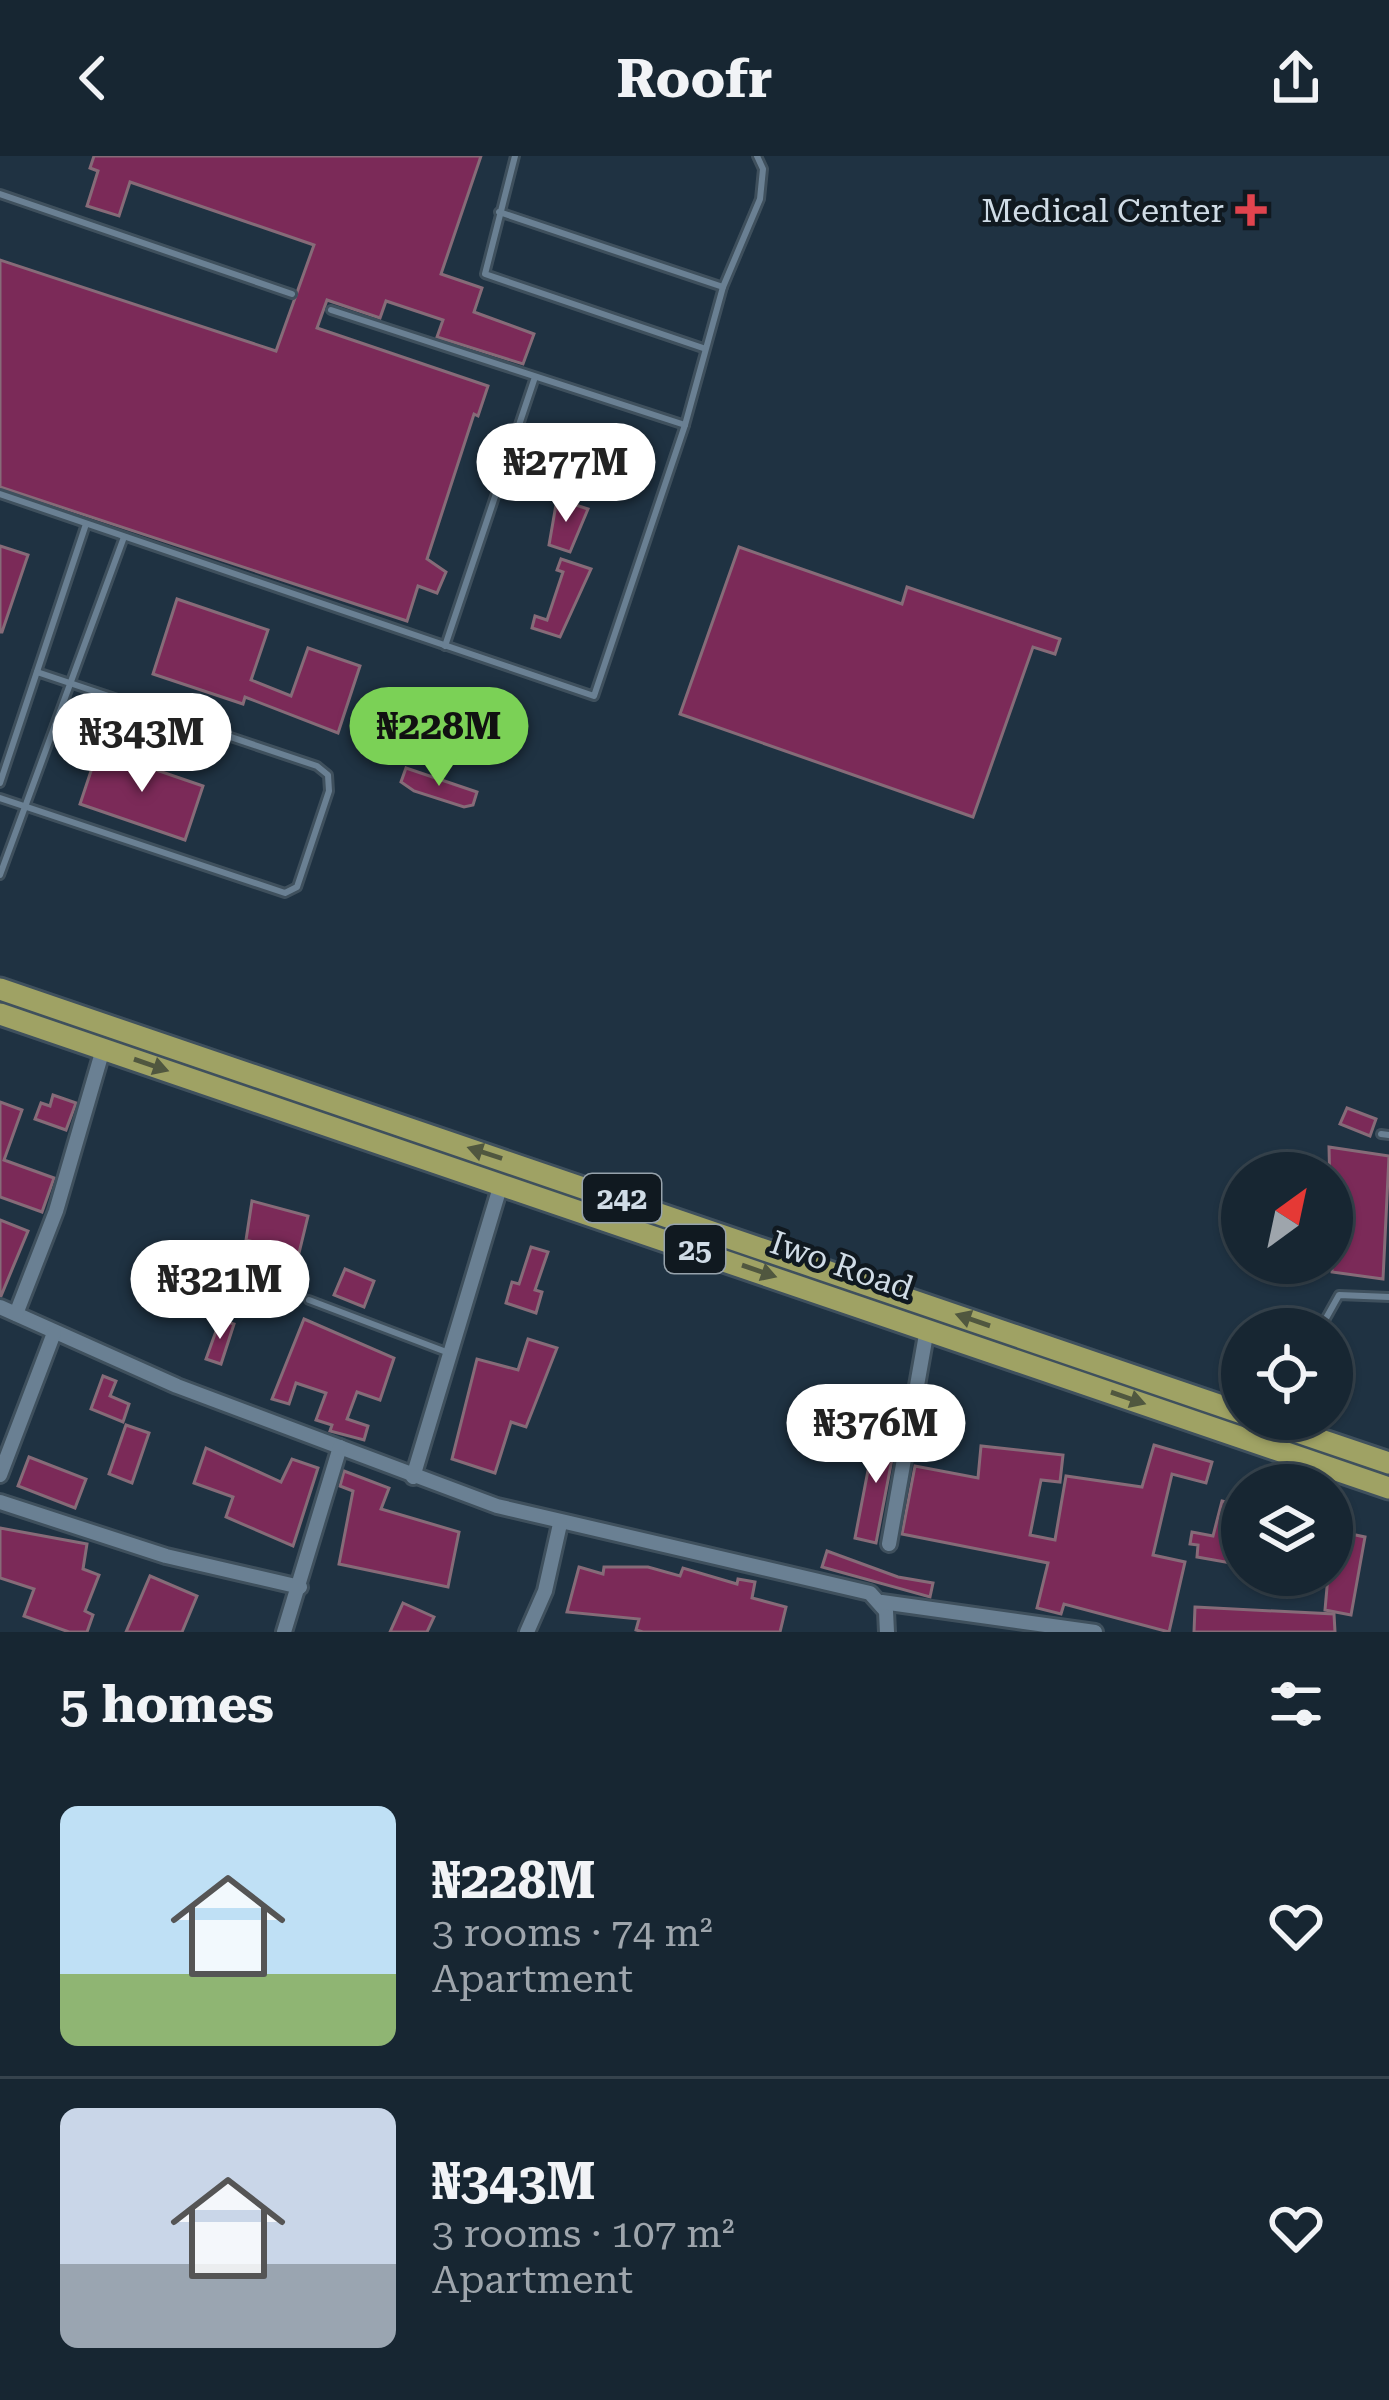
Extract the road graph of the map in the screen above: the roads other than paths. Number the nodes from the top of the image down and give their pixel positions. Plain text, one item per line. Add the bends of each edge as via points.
1 (515, 156) edge
2 (757, 156) edge
3 (0, 194) edge
4 (499, 212) junction
5 (723, 286) junction
6 (292, 295) dead end
7 (331, 310) dead end
8 (703, 348) junction
9 (535, 376) junction
10 (685, 425) junction
11 (0, 494) edge
12 (86, 524) junction
13 (124, 537) junction
14 (445, 648) junction
15 (37, 672) junction
16 (71, 682) junction
17 (0, 783) edge
18 (0, 798) edge
19 (26, 807) junction
20 (0, 875) edge
21 (0, 989) edge
22 (0, 1014) edge
23 (103, 1049) junction
24 (555, 1176) junction
25 (501, 1184) junction
26 (547, 1199) junction
27 (1389, 1297) edge
28 (309, 1300) dead end
29 (0, 1307) edge
30 (1332, 1308) edge
31 (16, 1314) junction
32 (927, 1328) junction
33 (54, 1333) junction
34 (452, 1354) junction
35 (1221, 1406) edge
36 (1329, 1440) edge
37 (340, 1447) junction
38 (1389, 1463) edge
39 (0, 1475) edge
40 (413, 1478) junction
41 (1389, 1488) edge
42 (0, 1502) edge
43 (560, 1524) junction
44 (890, 1544) dead end
45 (300, 1587) junction
46 (881, 1602) junction
47 (1004, 1624) edge
48 (284, 1632) edge
49 (526, 1632) edge
50 (887, 1632) edge
51 (1095, 1632) edge

1 - 4 lane
2 - 5 lane via 764,169 760,199
3 - 6 lane
4 - 5 lane
4 - 8 lane via 484,266 490,279
5 - 8 lane
7 - 9 lane
8 - 10 lane
9 - 10 lane
9 - 14 lane
10 - 14 lane via 594,696
11 - 12 lane
12 - 13 lane
12 - 15 lane
13 - 14 lane
13 - 16 lane
15 - 16 lane
15 - 17 lane
16 - 19 lane
16 - 19 lane via 324,771 329,791 297,887 266,890
18 - 19 lane
19 - 20 lane
24 -> 21 main road, Iwo Road / 242
22 - 23 main road, Iwo Road / 25
23 -> 25 main road, Iwo Road / 25
23 - 31 street
24 - 26 main road
35 -> 24 main road, Iwo Road / 242
25 - 26 main road, Iwo Road / 25
25 - 34 street
26 -> 32 main road, Iwo Road / 25
27 - 30 lane via 1339,1295
28 - 34 lane
29 - 31 street
31 - 33 street
32 -> 41 main road, Iwo Road / 25
32 - 44 street
33 - 37 street
33 - 39 street
34 - 40 street
36 - 38 main road
37 - 40 street
37 - 45 street
40 - 43 street
42 - 45 street via 166,1556
43 - 46 street via 859,1589
43 - 49 street
45 - 48 street
46 - 47 street
46 - 50 street
47 - 51 street

